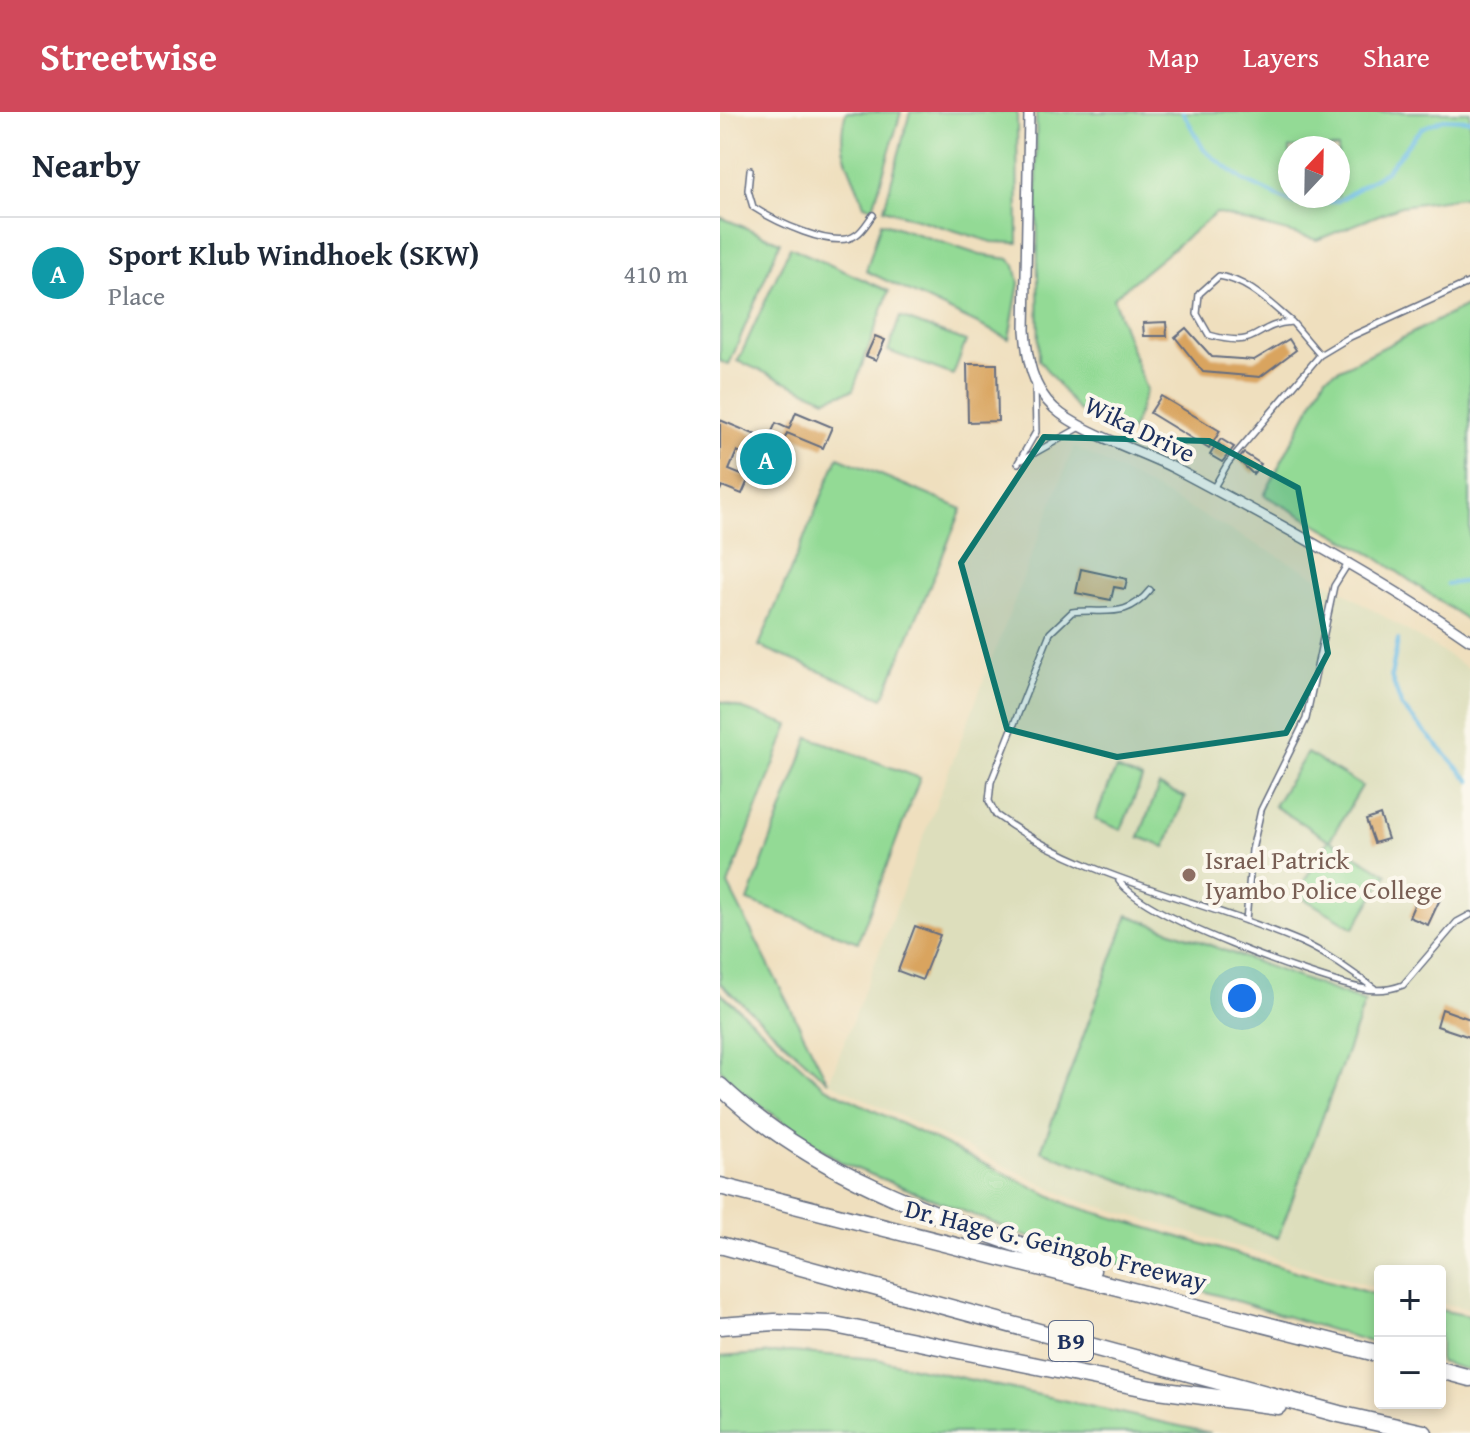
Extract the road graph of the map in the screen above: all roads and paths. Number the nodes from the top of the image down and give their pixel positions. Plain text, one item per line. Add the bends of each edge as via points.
1 (1029, 112) edge
2 (750, 170) dead end
3 (873, 215) dead end
4 (1470, 282) edge
5 (1292, 322) junction
6 (1320, 355) junction
7 (1035, 378) junction
8 (1082, 426) junction
9 (1213, 489) junction
10 (1350, 561) junction
11 (1150, 590) dead end
12 (1470, 640) edge
13 (1118, 880) junction
14 (1470, 915) edge
15 (1246, 921) junction
16 (1374, 988) junction
17 (720, 1086) edge
18 (720, 1186) edge
19 (720, 1245) edge
20 (1188, 1303) junction
21 (720, 1326) edge
22 (1374, 1352) edge
23 (1446, 1372) edge
24 (1470, 1378) edge
25 (1339, 1414) junction
26 (1424, 1433) edge

1 - 7 street, Wika Drive via 1025,330
2 - 3 lane via 753,207 810,234 856,236
4 - 6 lane
5 - 5 lane via 1280,323 1252,340 1233,342 1209,335 1197,314 1199,294 1219,276 1232,278
5 - 6 lane
6 - 9 lane via 1228,463
7 - 8 street, Wika Drive via 1046,400
7 - 8 lane via 1036,432 1018,463
8 - 9 street, Wika Drive
9 - 10 street, Wika Drive
10 - 12 street, Wika Drive
10 - 15 lane via 1334,586 1306,719 1261,810
11 - 13 lane via 1139,605 1113,613 1072,612 1050,633 989,792 996,815 1006,822
13 - 15 lane
13 - 16 lane via 1139,900 1230,942 1338,982
14 - 16 lane via 1457,922 1403,985
15 - 16 lane via 1303,943
17 - 20 highway via 791,1144 865,1184 949,1220
18 - 20 highway, Dr. Hage G. Geingob Freeway
19 - 25 highway, B9
20 - 22 highway, Dr. Hage G. Geingob Freeway
21 - 25 highway via 830,1324 1151,1389
23 - 24 highway
25 - 26 highway, B9

